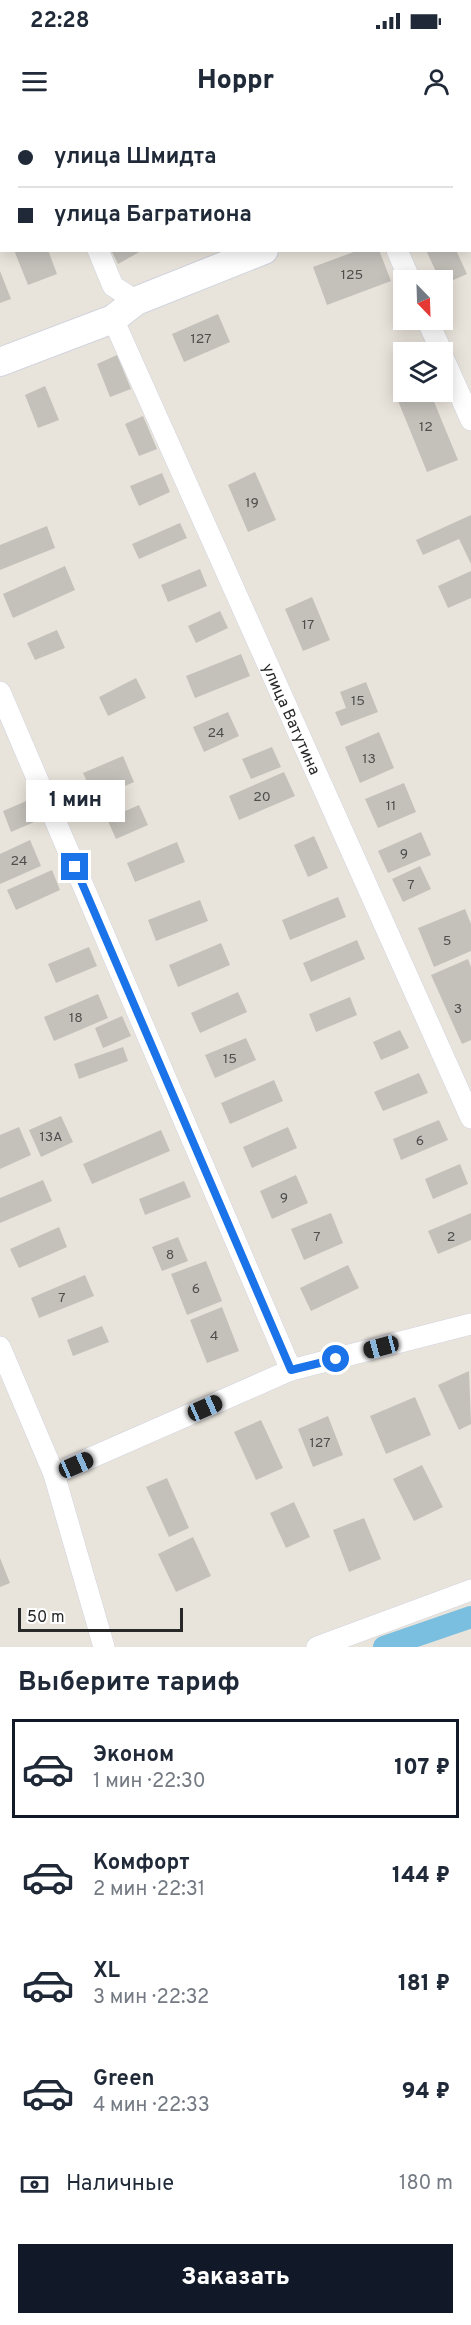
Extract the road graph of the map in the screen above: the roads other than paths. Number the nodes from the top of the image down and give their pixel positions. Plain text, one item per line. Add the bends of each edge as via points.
1 (99, 252) edge
2 (259, 252) edge
3 (398, 252) edge
4 (406, 270) edge
5 (136, 301) junction
6 (113, 319) junction
7 (0, 362) edge
8 (453, 379) edge
9 (471, 420) edge
10 (0, 692) edge
11 (471, 1118) edge
12 (471, 1324) edge
13 (0, 1347) edge
14 (291, 1370) junction
15 (54, 1474) junction
16 (471, 1590) edge
17 (104, 1647) edge
18 (317, 1647) edge

1 - 5 street via 113,286
2 - 5 street
3 - 4 street
5 - 6 street
6 - 7 street
6 - 11 street, улица Ватутина
8 - 9 street
10 - 14 street
12 - 14 street
13 - 15 street
14 - 15 street
15 - 17 street
16 - 18 street

